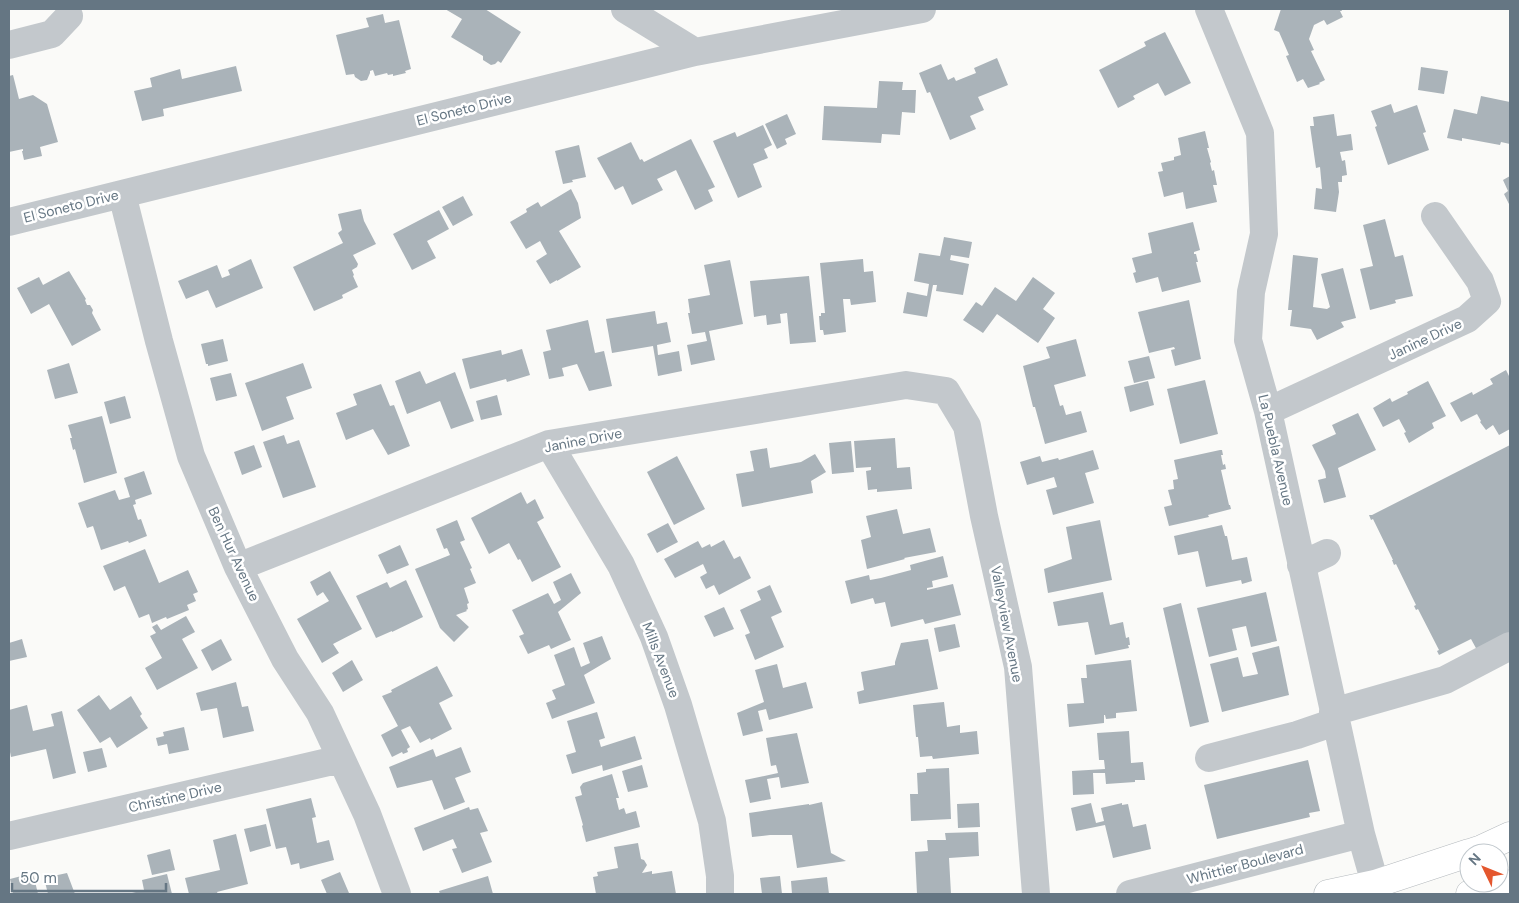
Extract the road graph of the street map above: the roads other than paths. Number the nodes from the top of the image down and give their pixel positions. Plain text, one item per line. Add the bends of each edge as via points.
1 (625, 9) edge
2 (922, 9) edge
3 (1209, 9) edge
4 (69, 16) dead end
5 (9, 46) edge
6 (694, 52) junction
7 (122, 194) junction
8 (1435, 216) dead end
9 (9, 222) edge
10 (946, 391) joint
11 (1268, 411) junction
12 (550, 444) junction
13 (1327, 553) dead end
14 (1301, 565) junction
15 (238, 567) junction
16 (1510, 646) edge
17 (1334, 717) junction
18 (1209, 758) dead end
19 (341, 759) junction
20 (1360, 834) junction
21 (9, 836) edge
22 (1510, 836) edge
23 (1495, 843) edge
24 (1459, 857) edge
25 (1510, 884) edge
26 (1377, 889) edge
27 (397, 894) edge
28 (720, 894) edge
29 (1036, 894) edge
30 (1130, 894) edge
31 (1328, 894) edge
32 (1472, 894) edge

1 - 6 street
2 - 6 street, El Soneto Drive
3 - 11 street, La Puebla Avenue via 1260,133 1264,234 1250,292 1248,340
4 - 5 street via 52,34
6 - 7 street, El Soneto Drive
7 - 9 street, El Soneto Drive
7 - 15 street, Ben Hur Avenue via 191,456
8 - 11 street, Janine Drive via 1480,281 1487,301 1467,319
10 - 12 street, Janine Drive via 906,386
10 - 29 street, Valleyview Avenue via 967,426 1018,667
11 - 14 street, La Puebla Avenue
12 - 15 street, Janine Drive
12 - 28 street, Mills Avenue via 621,565 654,636 712,821
13 - 14 street
14 - 17 street, La Puebla Avenue
15 - 19 street, Ben Hur Avenue via 285,659 320,713
16 - 17 street via 1445,680
17 - 18 street via 1297,735
17 - 20 street, La Puebla Avenue
19 - 21 street, Christine Drive
19 - 27 street, Ben Hur Avenue via 367,814
20 - 26 street, La Puebla Avenue
20 - 30 street, Whittier Boulevard
22 - 23 main road
24 - 26 main road
25 - 32 main road
26 - 31 main road

